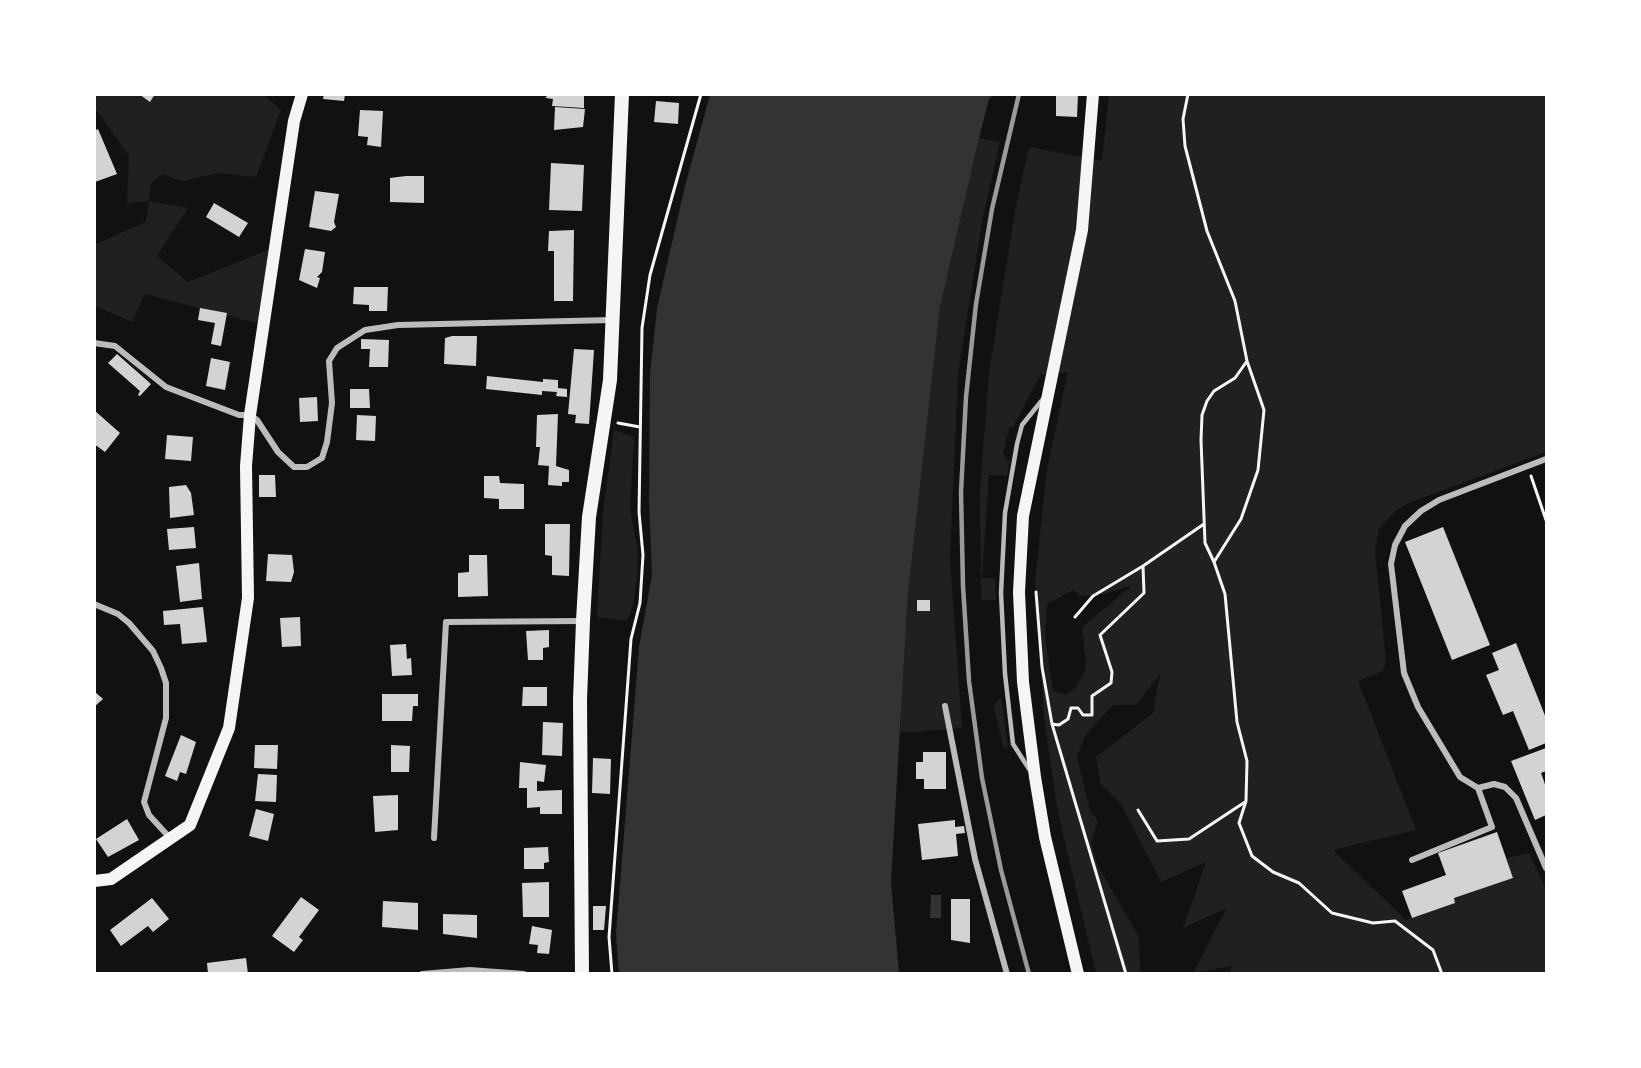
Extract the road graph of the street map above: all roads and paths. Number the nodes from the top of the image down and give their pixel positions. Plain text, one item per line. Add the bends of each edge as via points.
1 (302, 94) edge
2 (622, 94) edge
3 (701, 94) edge
4 (1093, 94) edge
5 (1188, 94) edge
6 (612, 320) junction
7 (94, 343) edge
8 (1247, 361) junction
9 (1047, 395) junction
10 (250, 416) junction
11 (605, 420) junction
12 (640, 427) junction
13 (1546, 459) edge
14 (1531, 465) junction
15 (1546, 520) edge
16 (1204, 524) junction
17 (1215, 562) junction
18 (1143, 566) junction
19 (1036, 592) dead end
20 (94, 604) edge
21 (1075, 617) dead end
22 (583, 621) junction
23 (945, 706) dead end
24 (1052, 724) junction
25 (1035, 777) junction
26 (1478, 788) junction
27 (1246, 801) junction
28 (1138, 810) dead end
29 (170, 838) junction
30 (434, 838) dead end
31 (1412, 860) dead end
32 (1546, 868) edge
33 (94, 881) edge
34 (422, 974) edge
35 (524, 974) edge
36 (582, 974) edge
37 (612, 974) edge
38 (1007, 974) edge
39 (1078, 974) edge
40 (1126, 974) edge
41 (1442, 974) edge

1 - 10 main road via 294,121
2 - 6 main road
3 - 12 path via 650,275 642,328
4 - 9 main road via 1082,230
5 - 8 path via 1183,119 1185,146 1207,231 1235,301
6 - 10 street via 398,325 365,330 337,348 329,361 332,403 327,442 322,458 307,466 294,467 269,442 258,420
6 - 11 main road
7 - 10 street via 115,346 166,387
8 - 16 path via 1235,378 1214,391 1202,415
8 - 17 path via 1263,410 1258,470 1241,519
9 - 25 main road via 1019,556 1023,682
9 - 25 lane via 1022,425 1017,444 1005,513 1001,593 1014,744
10 - 29 main road via 246,466 248,598 229,728 190,825
11 - 12 path
11 - 22 main road via 589,517
12 - 37 path via 643,555 640,603 631,639 609,937
13 - 14 street
14 - 15 path via 1532,483
14 - 26 street via 1439,500 1421,511 1405,526 1391,564 1404,673 1418,707 1460,777
16 - 17 path via 1205,543
16 - 18 path
17 - 27 path via 1225,594 1237,722 1247,761
18 - 21 path via 1093,596
18 - 24 path via 1144,593 1100,635 1112,672 1111,683 1092,696 1092,715 1071,708 1068,719 1059,725
19 - 24 path via 1042,668
20 - 29 street via 129,623 153,651 166,683 166,718 144,802 149,815
22 - 30 street via 446,622
22 - 36 main road
23 - 38 street via 975,859
24 - 40 path
25 - 39 main road via 1045,837
26 - 31 street via 1492,827
26 - 32 street via 1494,784 1505,787 1516,798
27 - 28 path via 1190,839 1157,841
27 - 41 path via 1239,823 1252,856 1273,872 1299,883 1332,913 1373,923 1395,921 1433,950
29 - 33 main road via 111,879
34 - 35 street via 470,970

